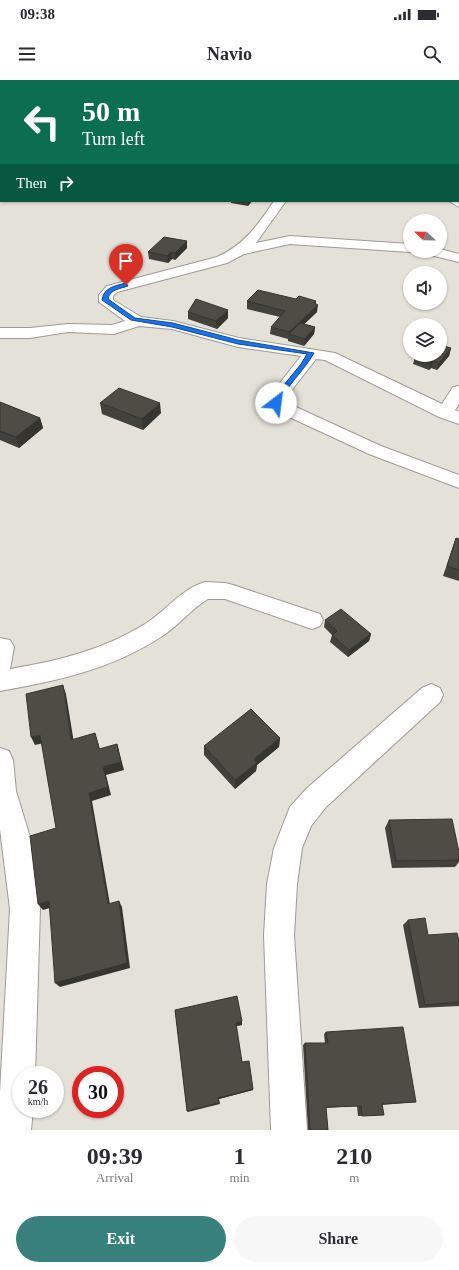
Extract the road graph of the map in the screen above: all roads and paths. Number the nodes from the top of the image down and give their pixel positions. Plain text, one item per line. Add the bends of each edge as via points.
1 (279, 202) edge
2 (263, 226) junction
3 (290, 240) junction
4 (403, 247) edge
5 (243, 250) junction
6 (447, 255) edge
7 (459, 258) edge
8 (138, 321) junction
9 (0, 333) edge
10 (311, 353) junction
11 (459, 391) edge
12 (452, 416) edge
13 (459, 482) edge
14 (312, 620) dead end
15 (0, 682) edge
16 (431, 695) dead end
17 (0, 760) edge
18 (13, 1130) edge
19 (289, 1130) edge

1 - 2 street
2 - 3 street
2 - 5 street
3 - 4 street
3 - 5 street
5 - 8 street via 222,260 112,289 106,295 106,302
6 - 7 street
8 - 9 street via 114,330 68,328 30,333
8 - 10 street via 173,325 238,342
10 - 12 street via 334,358 368,377
10 - 13 street via 277,397 278,405 375,450
11 - 12 street
14 - 15 street via 225,591 205,590 155,629 91,663
16 - 19 street via 316,798 300,817 288,848 282,884 279,935
17 - 18 street via 3,791 16,837 25,909 18,1087

